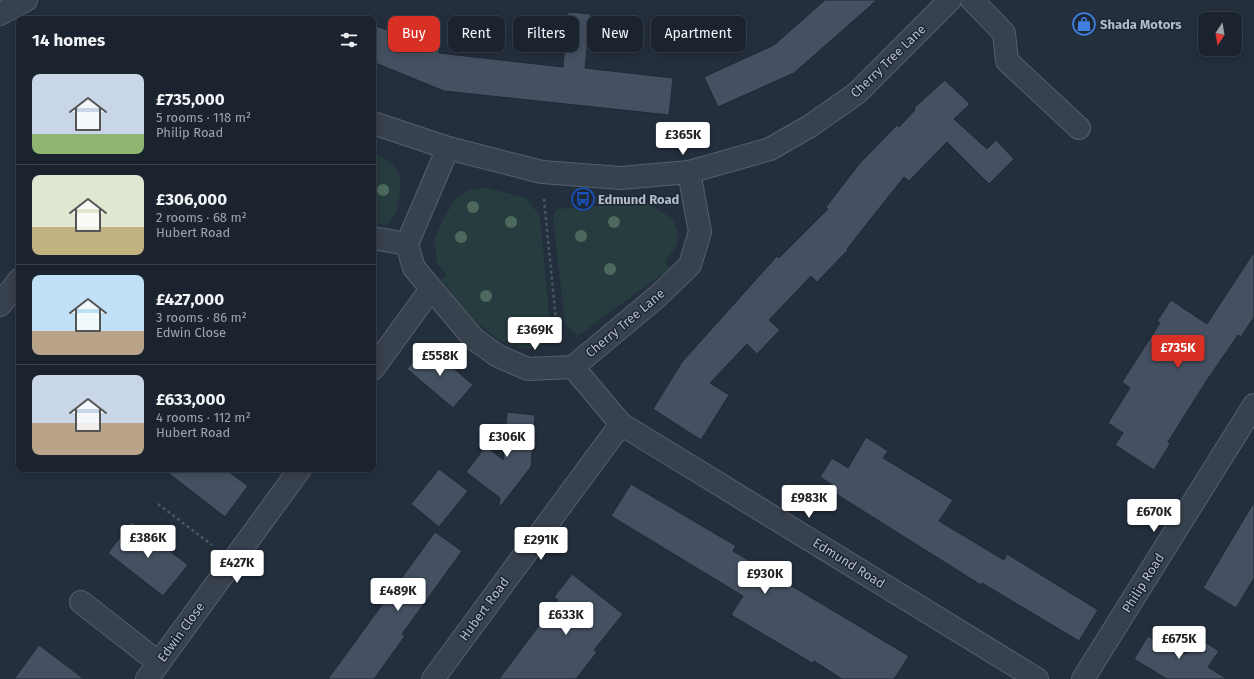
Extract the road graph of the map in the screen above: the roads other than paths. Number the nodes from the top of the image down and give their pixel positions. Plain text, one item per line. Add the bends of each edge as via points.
1 (26, 0) edge
2 (950, 0) edge
3 (972, 0) edge
4 (0, 14) edge
5 (376, 124) edge
6 (1079, 128) dead end
7 (448, 148) junction
8 (689, 172) junction
9 (376, 239) edge
10 (407, 244) junction
11 (16, 284) edge
12 (431, 289) junction
13 (0, 305) edge
14 (376, 365) edge
15 (573, 367) junction
16 (1254, 405) edge
17 (621, 424) junction
18 (298, 472) edge
19 (81, 602) dead end
20 (153, 671) edge
21 (433, 679) edge
22 (1037, 679) edge
23 (1083, 679) edge

1 - 4 street
2 - 8 street, Cherry Tree Lane via 857,93 810,126 770,149
3 - 6 street via 1004,33 1007,61
5 - 7 street, Cherry Tree Lane
7 - 8 street, Cherry Tree Lane via 542,172 621,178
7 - 10 street
8 - 15 street, Cherry Tree Lane via 700,232 690,266
9 - 10 street
10 - 12 street, Cherry Tree Lane via 414,268
11 - 13 street
12 - 14 street
12 - 15 street, Cherry Tree Lane via 474,339 498,356 528,369
15 - 17 street, Edmund Road
16 - 23 street, Philip Road
17 - 21 street, Hubert Road
17 - 22 street, Edmund Road
18 - 20 street, Edwin Close
19 - 20 street

